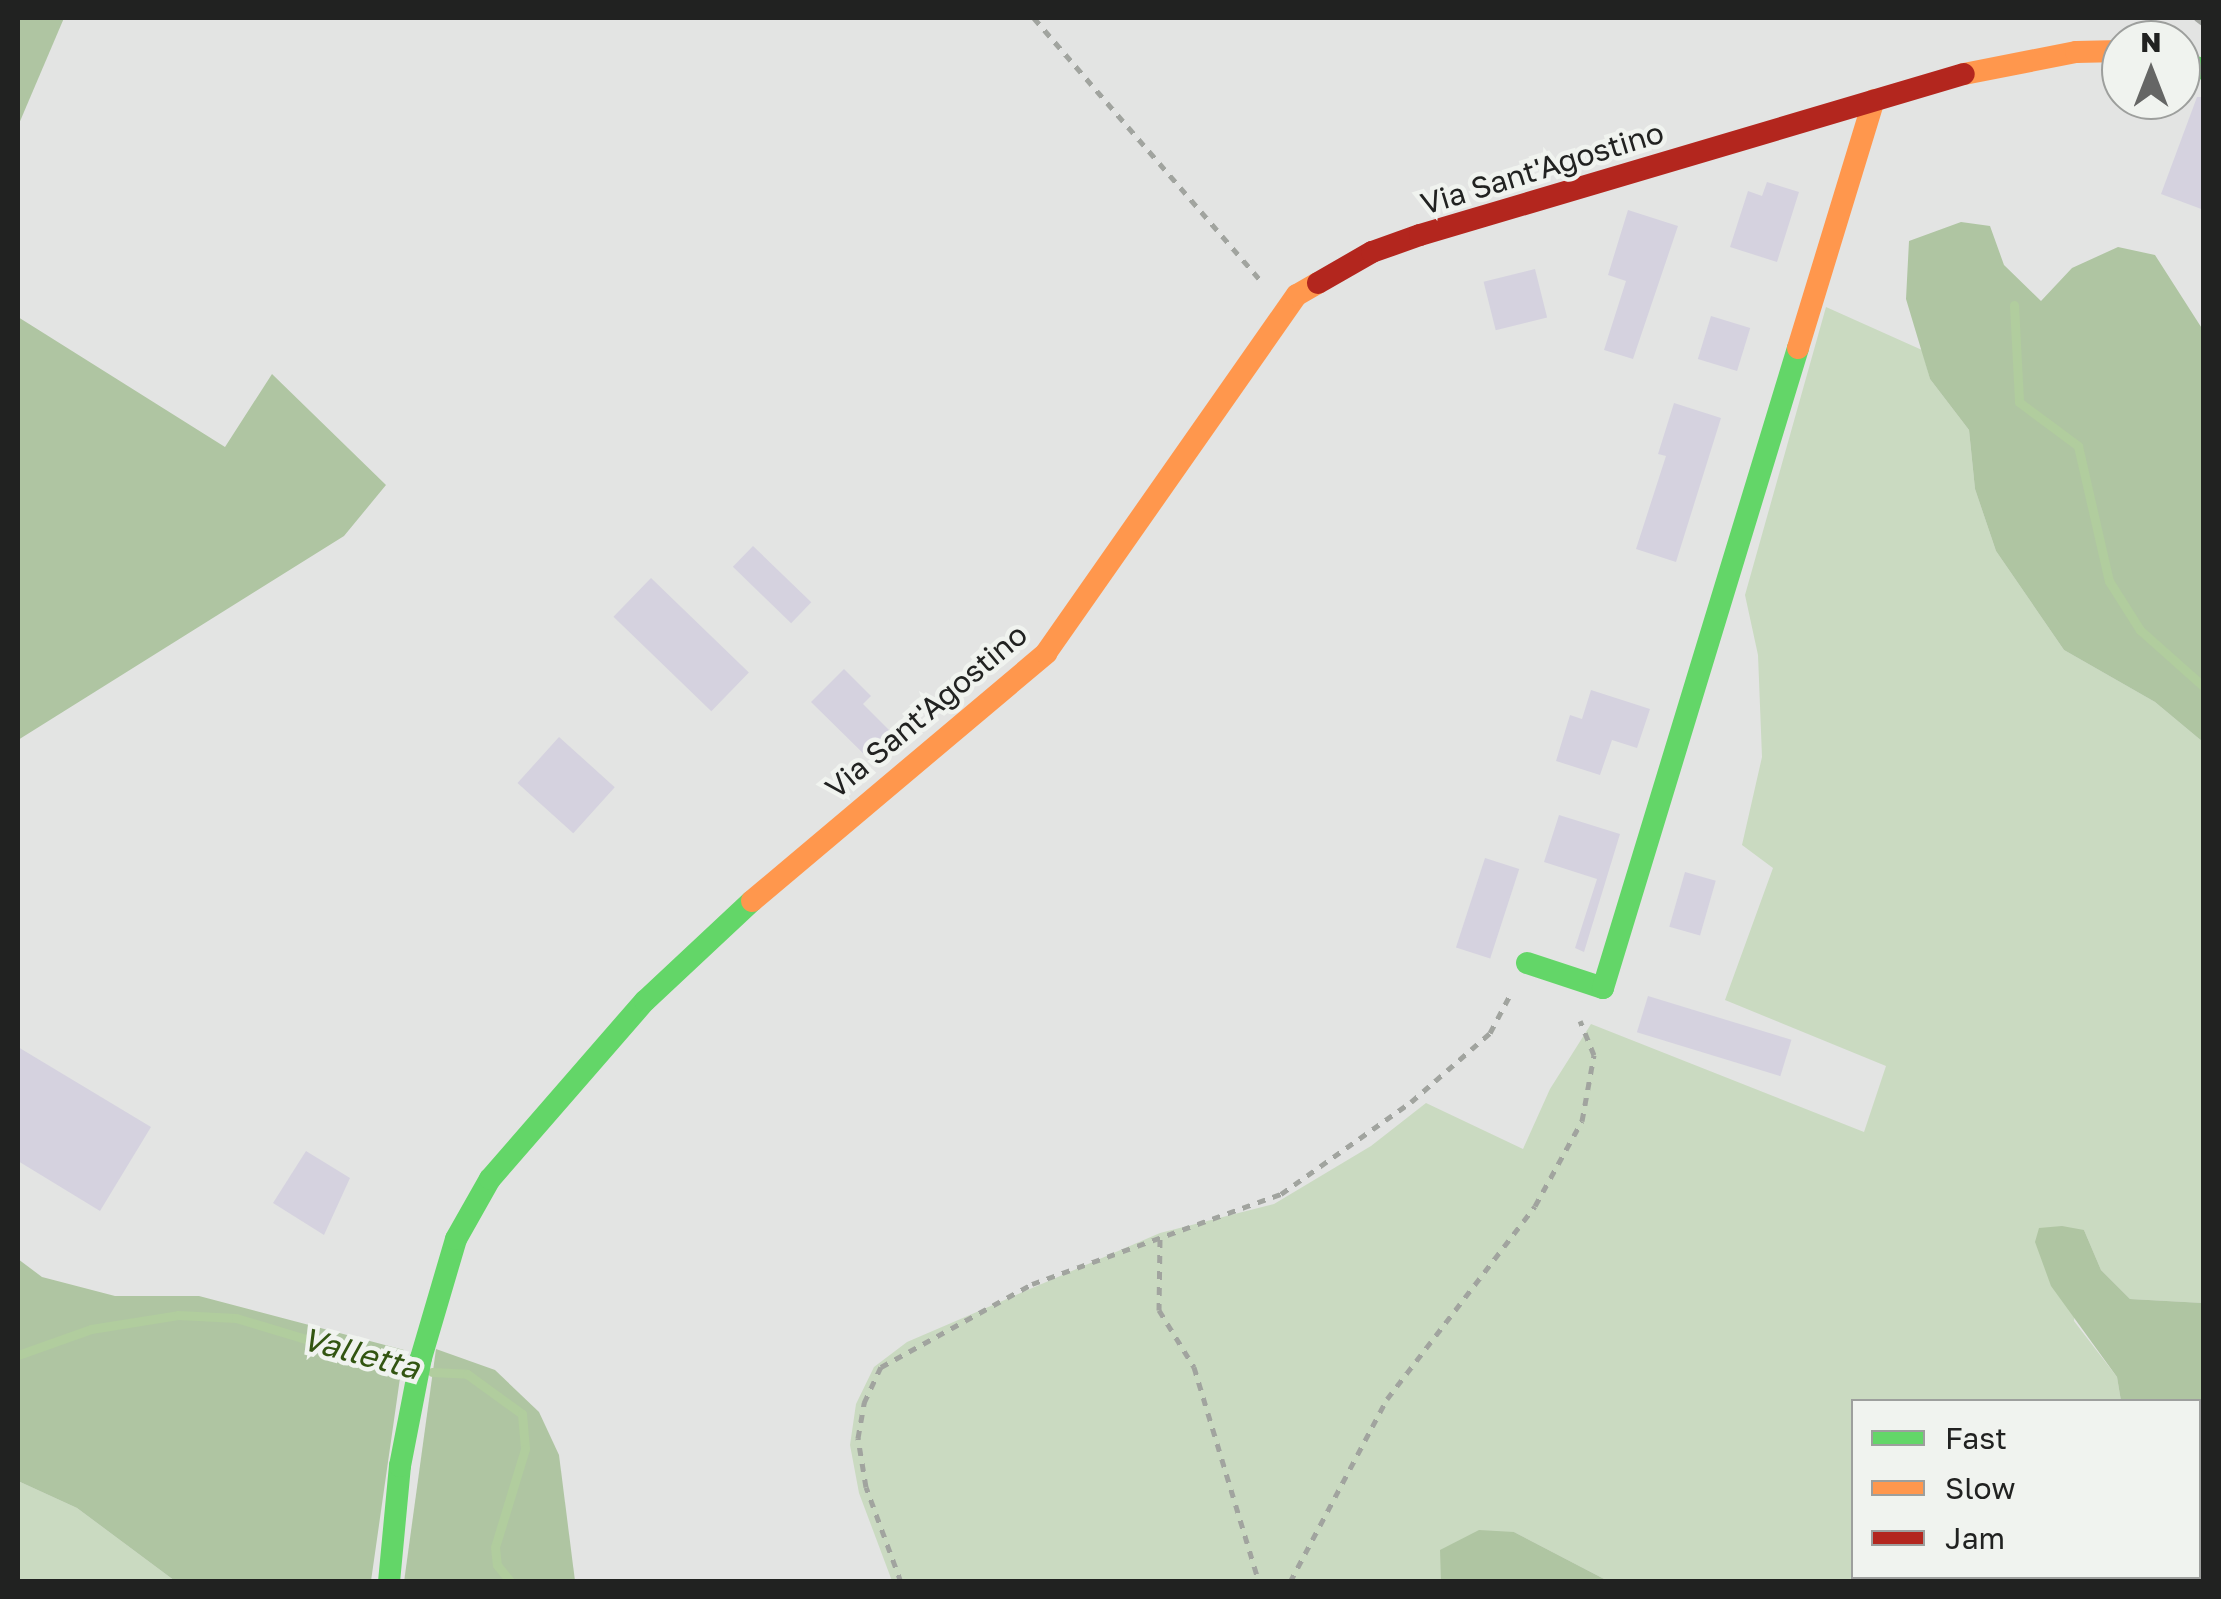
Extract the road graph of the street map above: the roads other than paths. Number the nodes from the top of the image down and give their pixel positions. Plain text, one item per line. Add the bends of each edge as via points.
1 (2101, 51) edge
2 (1874, 100) junction
3 (1527, 963) road end
4 (389, 1582) edge

1 - 2 street, Via Sant'Agostino via 1980,70
2 - 3 street via 1603,988
2 - 4 street, Via Sant'Agostino via 1372,252 1297,295 1046,653 781,874 645,1001 490,1179 456,1239 421,1358 400,1466

